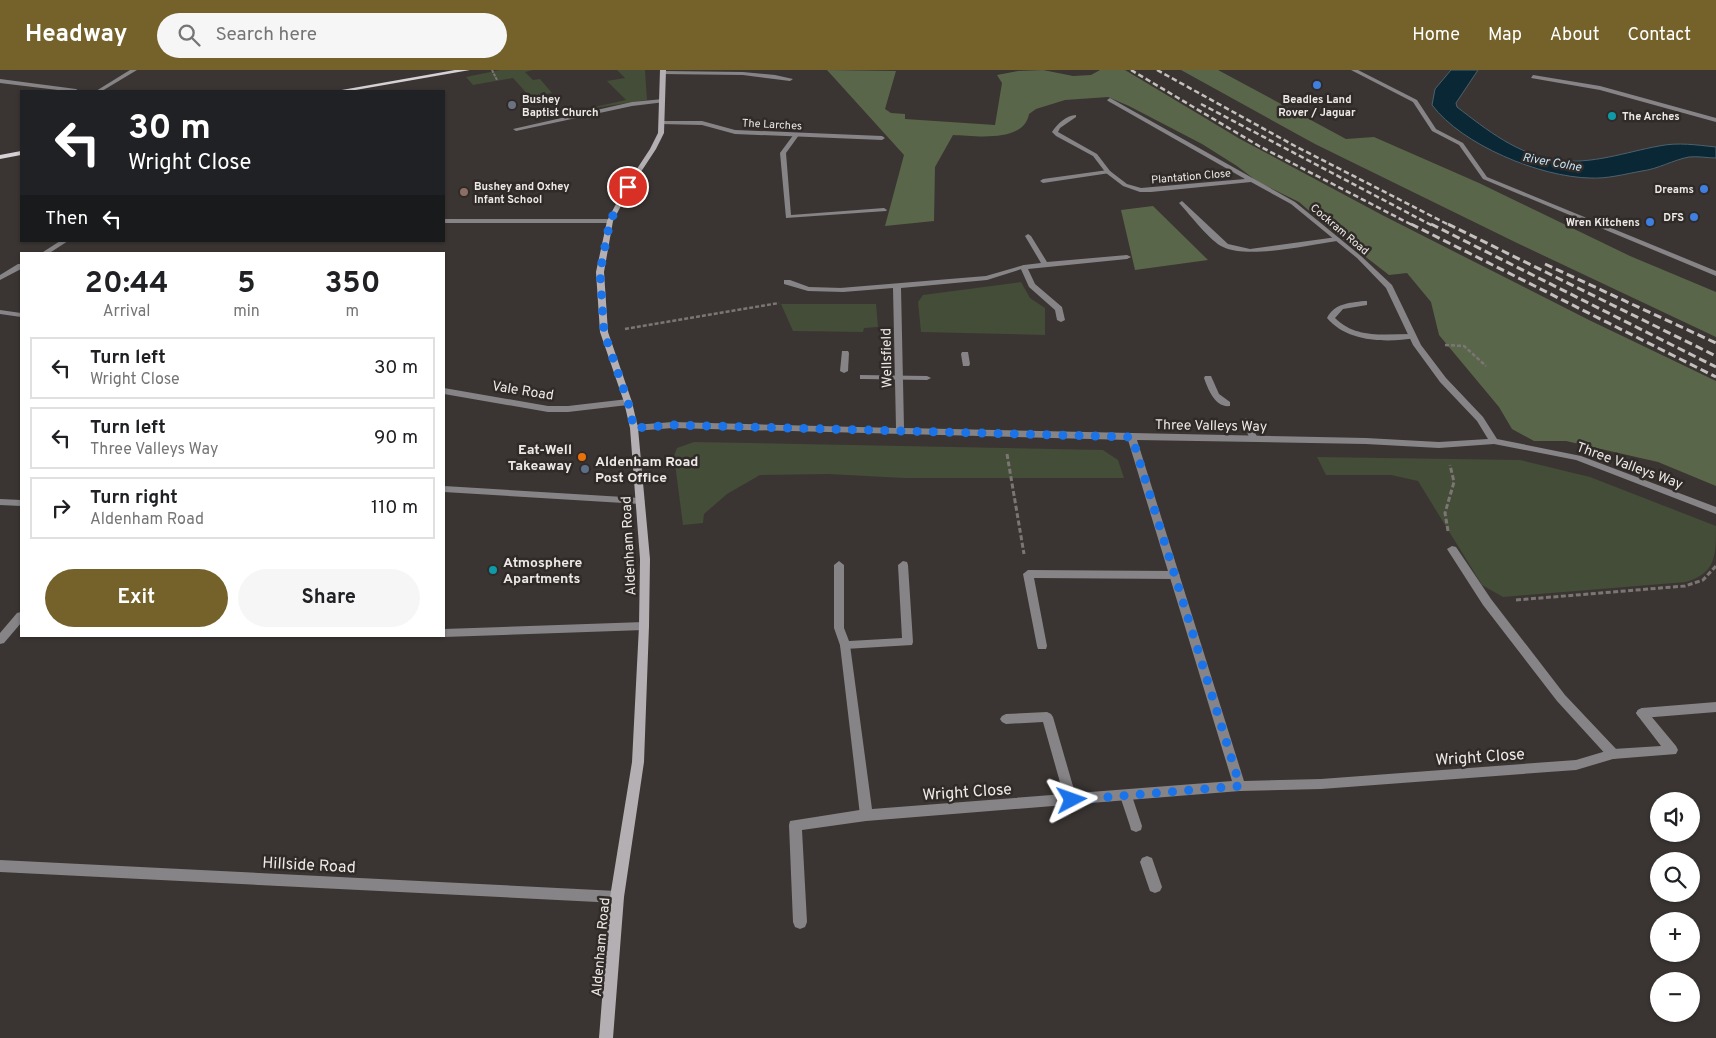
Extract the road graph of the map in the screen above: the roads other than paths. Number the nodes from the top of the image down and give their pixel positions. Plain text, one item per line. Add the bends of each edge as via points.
1 (134, 70) edge
2 (466, 70) edge
3 (1354, 70) edge
4 (663, 72) edge
5 (1533, 76) dead end
6 (790, 79) dead end
7 (0, 81) edge
8 (68, 90) edge
9 (101, 90) edge
10 (345, 90) edge
11 (1110, 100) dead end
12 (663, 101) junction
13 (1074, 116) dead end
14 (1716, 120) edge
15 (662, 123) junction
16 (516, 129) dead end
17 (796, 135) junction
18 (882, 138) dead end
19 (20, 153) edge
20 (0, 157) edge
21 (1108, 172) junction
22 (1043, 180) dead end
23 (1251, 180) junction
24 (1182, 203) dead end
25 (884, 210) dead end
26 (445, 221) edge
27 (610, 221) junction
28 (1028, 236) dead end
29 (1337, 239) junction
30 (63, 242) edge
31 (46, 252) edge
32 (1127, 257) dead end
33 (1045, 264) junction
34 (20, 267) edge
35 (1024, 267) junction
36 (1716, 274) edge
37 (0, 278) edge
38 (787, 282) dead end
39 (897, 286) junction
40 (1364, 302) dead end
41 (0, 312) edge
42 (20, 315) edge
43 (1061, 320) dead end
44 (1412, 336) junction
45 (846, 353) dead end
46 (965, 354) dead end
47 (966, 364) dead end
48 (844, 371) dead end
49 (863, 377) dead end
50 (899, 377) junction
51 (927, 378) dead end
52 (1208, 378) dead end
53 (445, 391) edge
54 (628, 402) junction
55 (1227, 404) dead end
56 (1246, 420) dead end
57 (634, 428) junction
58 (900, 430) junction
59 (1132, 437) junction
60 (1254, 439) junction
61 (1494, 442) junction
62 (445, 490) edge
63 (640, 501) junction
64 (0, 502) edge
65 (20, 503) edge
66 (1716, 511) edge
67 (1452, 549) road end
68 (839, 565) dead end
69 (903, 565) dead end
70 (1175, 575) junction
71 (20, 617) edge
72 (644, 626) junction
73 (445, 634) edge
74 (0, 640) edge
75 (845, 645) junction
76 (1042, 646) dead end
77 (1716, 707) edge
78 (1006, 720) dead end
79 (1614, 754) junction
80 (1240, 786) junction
81 (1126, 796) junction
82 (1072, 800) junction
83 (866, 815) junction
84 (1136, 826) dead end
85 (1147, 862) dead end
86 (0, 866) edge
87 (1155, 887) dead end
88 (617, 897) junction
89 (800, 922) dead end
90 (606, 1038) edge

1 - 9 street
2 - 10 main road
3 - 36 street via 1415,101 1434,130 1461,144 1486,178
4 - 6 street via 771,75
4 - 12 main road, Aldenham Road
5 - 14 street via 1600,88
7 - 8 street
11 - 23 street, Cockram Road
12 - 15 main road, Aldenham Road
12 - 16 street via 632,104
13 - 21 street, Plantation Close via 1055,132 1095,155
15 - 17 street, The Larches via 702,123 735,132
15 - 27 main road, Aldenham Road via 653,149
17 - 18 street, The Larches
17 - 25 street via 783,153 788,216
19 - 20 main road
21 - 22 street
21 - 23 street, Plantation Close via 1125,185 1140,190
23 - 29 street, Cockram Road via 1293,203
24 - 29 street via 1219,241 1237,250
26 - 27 street
27 - 54 main road, Aldenham Road via 600,272 604,332
28 - 33 street
29 - 44 street, Cockram Road via 1389,287
30 - 31 street
32 - 33 street
33 - 35 street
34 - 37 street
35 - 39 street via 987,278
35 - 43 street via 1032,285 1059,309
38 - 39 street via 808,289
39 - 50 street, Wellsfield
40 - 44 street via 1339,307 1331,318 1339,328 1349,333
41 - 42 street
44 - 61 street, Cockram Road via 1443,380 1480,419
45 - 48 street
46 - 47 street
49 - 50 street
50 - 51 street
50 - 58 street, Wellsfield
52 - 55 street via 1215,395
53 - 54 street, Vale Road via 548,409
54 - 57 main road, Aldenham Road
56 - 60 street
57 - 58 street, Three Valleys Way via 673,425
57 - 63 main road, Aldenham Road
58 - 59 street, Three Valleys Way
59 - 60 street, Three Valleys Way
59 - 70 street
60 - 61 street, Three Valleys Way via 1439,445
61 - 66 street, Three Valleys Way via 1578,458
62 - 63 street
63 - 72 main road, Aldenham Road via 645,559
64 - 65 street
67 - 79 street via 1487,602 1561,698
68 - 75 street via 839,628
69 - 75 street via 908,642
70 - 76 street via 1028,574
70 - 80 street
71 - 74 street
72 - 73 street
72 - 88 main road, Aldenham Road via 638,762
75 - 83 street
77 - 79 street, Wright Close via 1642,713 1672,750
78 - 82 street via 1047,717
79 - 80 street, Wright Close via 1576,765 1321,784
80 - 81 street, Wright Close
81 - 82 street, Wright Close
81 - 84 street
82 - 83 street, Wright Close
83 - 89 street, Wright Close via 795,825
85 - 87 street
86 - 88 street, Hillside Road
88 - 90 main road, Aldenham Road

